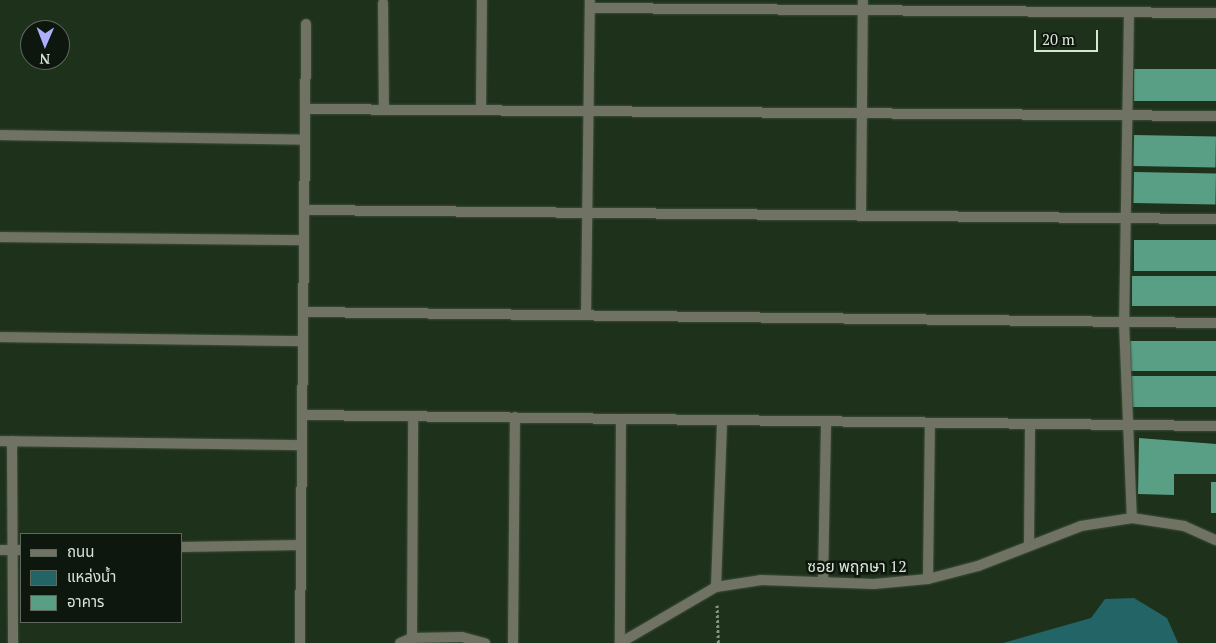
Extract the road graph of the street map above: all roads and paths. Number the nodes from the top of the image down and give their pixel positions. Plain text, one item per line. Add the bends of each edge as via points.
1 (482, 0) edge
2 (383, 3) dead end
3 (590, 4) edge
4 (863, 5) edge
5 (1129, 12) junction
6 (1216, 12) edge
7 (306, 24) dead end
8 (305, 109) junction
9 (384, 109) junction
10 (481, 110) junction
11 (590, 111) junction
12 (860, 113) junction
13 (1128, 115) junction
14 (1216, 116) edge
15 (0, 135) edge
16 (305, 140) junction
17 (304, 210) junction
18 (590, 212) junction
19 (860, 216) junction
20 (1126, 218) junction
21 (1216, 219) edge
22 (0, 237) edge
23 (304, 240) junction
24 (303, 312) junction
25 (586, 315) junction
26 (1124, 322) junction
27 (1216, 323) edge
28 (0, 337) edge
29 (303, 341) junction
30 (302, 415) junction
31 (412, 416) junction
32 (516, 418) junction
33 (620, 419) junction
34 (722, 420) junction
35 (826, 422) junction
36 (930, 423) junction
37 (1030, 424) junction
38 (1128, 424) junction
39 (1216, 426) edge
40 (0, 441) edge
41 (12, 441) junction
42 (302, 445) junction
43 (1132, 518) junction
44 (1216, 540) edge
45 (1029, 544) junction
46 (301, 545) junction
47 (182, 547) edge
48 (11, 550) edge
49 (928, 579) junction
50 (823, 582) junction
51 (716, 587) junction
52 (412, 638) junction
53 (13, 643) edge
54 (300, 643) edge
55 (400, 643) edge
56 (485, 643) edge
57 (513, 643) edge
58 (620, 643) edge
59 (718, 643) edge

1 - 10 street
2 - 9 street
3 - 4 street
3 - 11 street
4 - 5 street
4 - 12 street
5 - 6 street
5 - 13 street
7 - 8 street
8 - 9 street
8 - 16 street
9 - 10 street
10 - 11 street
11 - 12 street
11 - 18 street
12 - 13 street
12 - 19 street
13 - 14 street
13 - 20 street
15 - 16 street
16 - 17 street
17 - 18 street
17 - 23 street
18 - 19 street
18 - 25 street
19 - 20 street
20 - 21 street
20 - 26 street
22 - 23 street
23 - 24 street
24 - 25 street
24 - 29 street
25 - 26 street
26 - 27 street
26 - 38 street
28 - 29 street
29 - 30 street
30 - 31 street
30 - 42 street
31 - 32 street
31 - 52 street
32 - 33 street
32 - 57 street
33 - 34 street
33 - 58 street
34 - 35 street
34 - 51 street
35 - 36 street
35 - 50 street
36 - 37 street
36 - 49 street
37 - 38 street
37 - 45 street
38 - 39 street
38 - 43 street
40 - 41 street
41 - 42 street
41 - 48 street
42 - 46 street
43 - 44 street, ซอย พฤกษา 12 via 1184,526
43 - 45 street, ซอย พฤกษา 12 via 1081,526
45 - 49 street, ซอย พฤกษา 12 via 978,566
46 - 47 street
46 - 54 street
48 - 53 street
49 - 50 street, ซอย พฤกษา 12
50 - 51 street, ซอย พฤกษา 12 via 761,580
51 - 58 street, ซอย พฤกษา 12
51 - 59 path
52 - 55 street
52 - 56 street via 462,638

